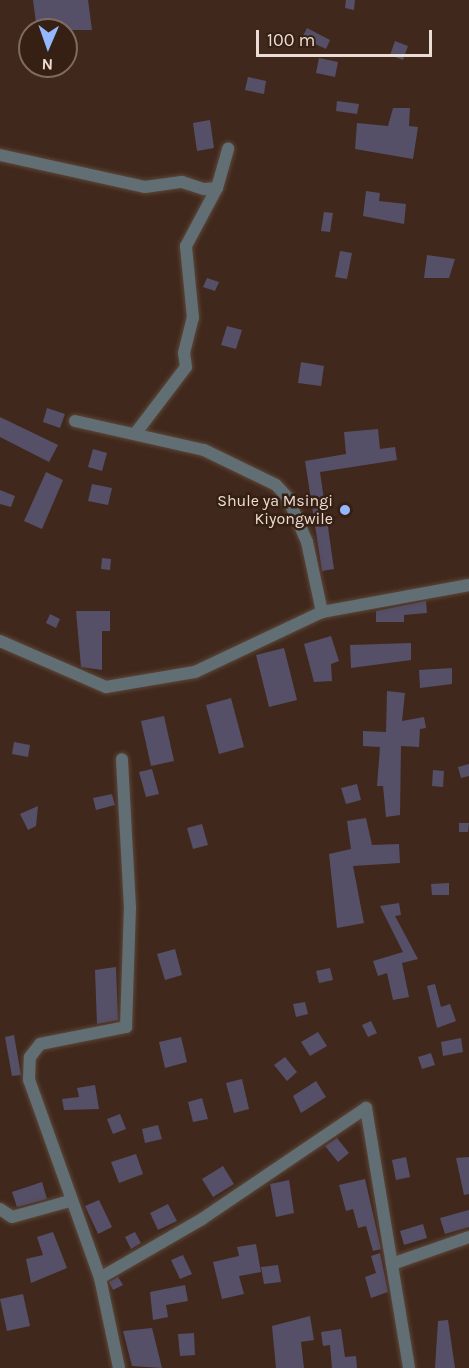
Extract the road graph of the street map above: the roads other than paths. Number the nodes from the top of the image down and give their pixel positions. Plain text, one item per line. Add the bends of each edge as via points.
1 (228, 149) dead end
2 (0, 155) edge
3 (217, 188) junction
4 (75, 421) dead end
5 (135, 434) junction
6 (469, 585) edge
7 (322, 612) junction
8 (0, 641) edge
9 (122, 759) dead end
10 (70, 1201) junction
11 (0, 1209) edge
12 (469, 1237) edge
13 (392, 1264) junction
14 (100, 1278) junction
15 (119, 1368) edge
16 (409, 1368) edge

1 - 3 street
2 - 3 street via 145,187 182,182
3 - 5 street via 186,246 194,318 184,353 186,367
4 - 5 street
5 - 7 street via 204,450 276,485 288,498 307,542
6 - 7 street
7 - 8 street via 195,672 106,687
9 - 10 street via 130,908 126,1027 40,1044 30,1057 29,1080
10 - 11 street via 12,1217
10 - 14 street
12 - 13 street
13 - 14 street via 366,1108 202,1219
13 - 16 street
14 - 15 street

